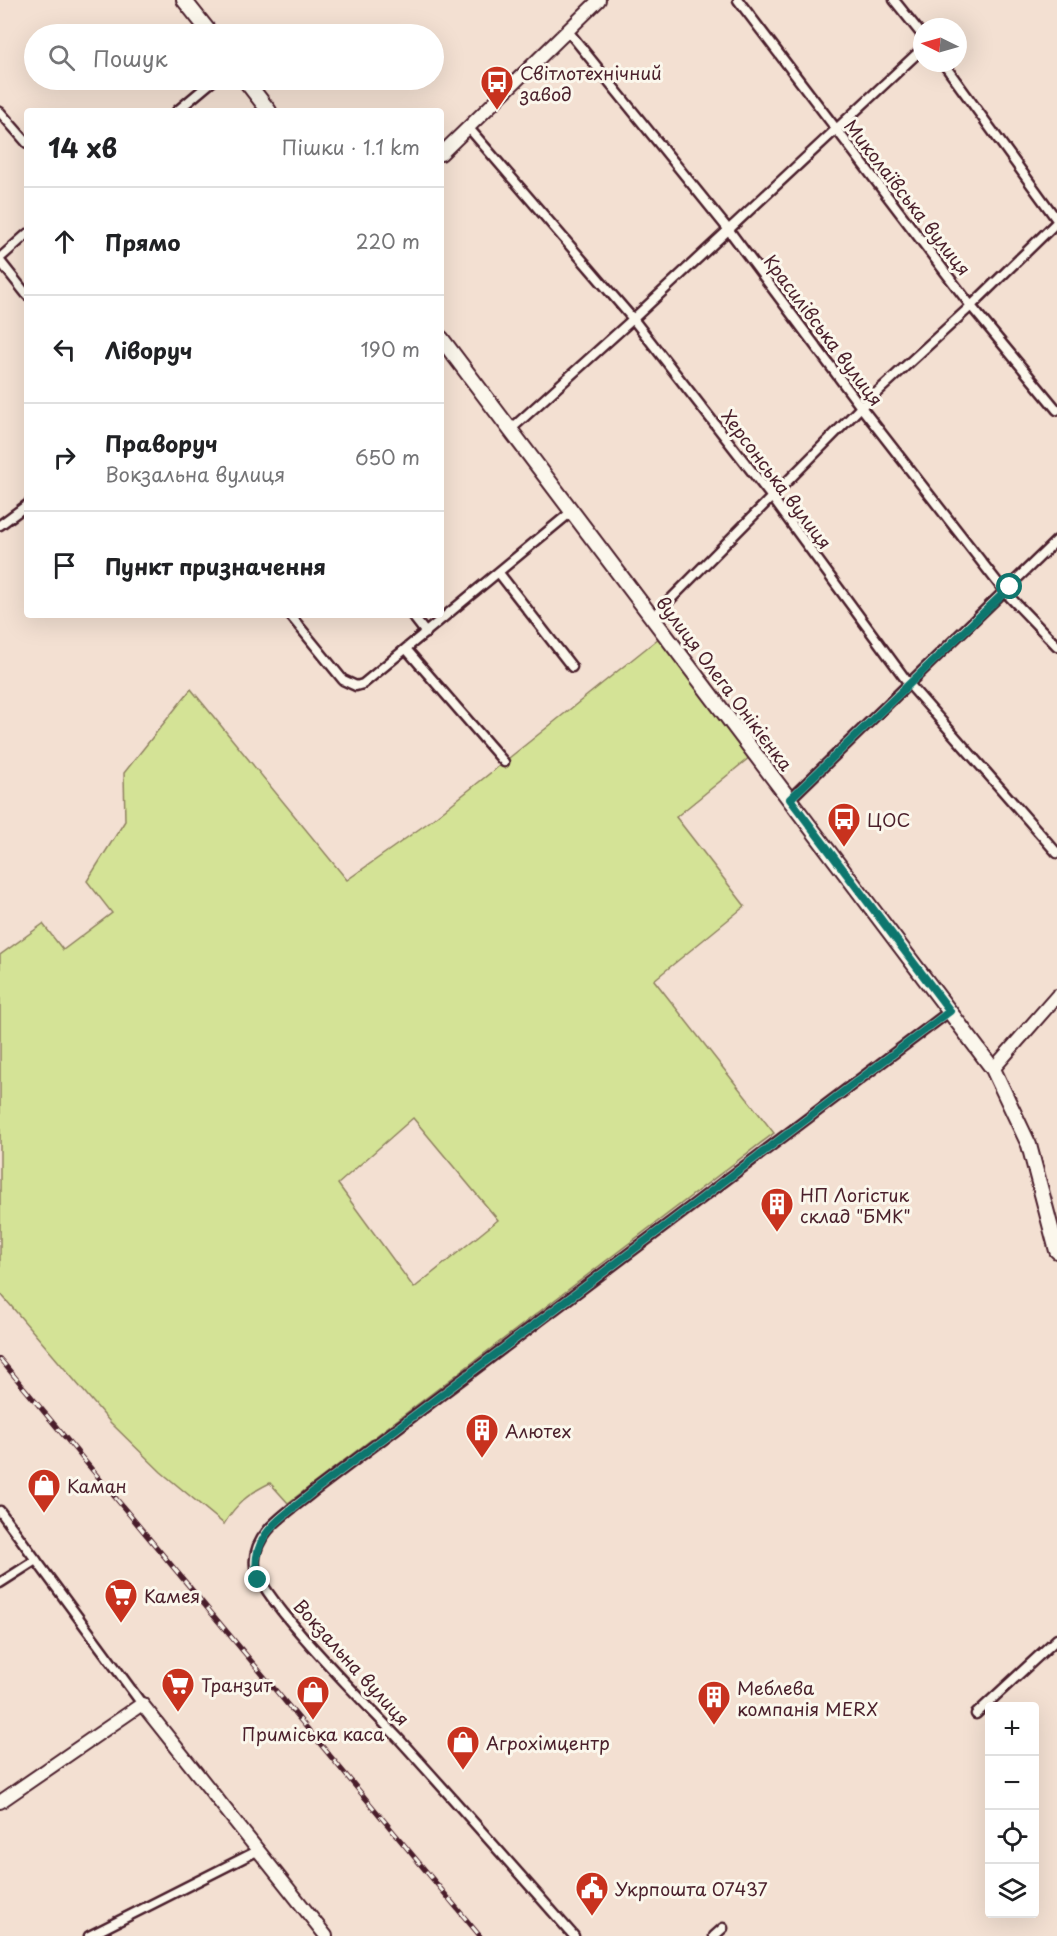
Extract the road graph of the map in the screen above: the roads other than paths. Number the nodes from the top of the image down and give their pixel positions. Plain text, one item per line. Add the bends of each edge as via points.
1 (184, 0) edge
2 (599, 0) edge
3 (738, 0) edge
4 (894, 0) edge
5 (203, 24) edge
6 (913, 24) edge
7 (568, 30) junction
8 (913, 57) edge
9 (949, 72) edge
10 (202, 90) edge
11 (253, 90) edge
12 (181, 108) edge
13 (267, 108) edge
14 (0, 112) edge
15 (468, 127) junction
16 (835, 129) junction
17 (24, 140) edge
18 (444, 151) edge
19 (1057, 221) edge
20 (728, 229) junction
21 (24, 237) edge
22 (0, 259) edge
23 (24, 291) edge
24 (971, 306) junction
25 (633, 319) junction
26 (444, 342) edge
27 (861, 407) junction
28 (1057, 410) edge
29 (510, 430) junction
30 (771, 496) junction
31 (24, 507) edge
32 (571, 512) junction
33 (0, 525) edge
34 (1057, 540) edge
35 (499, 573) junction
36 (1005, 592) junction
37 (292, 618) edge
38 (414, 618) edge
39 (652, 618) junction
40 (426, 633) junction
41 (1057, 646) edge
42 (407, 650) junction
43 (572, 667) dead end
44 (909, 684) junction
45 (504, 762) dead end
46 (790, 799) junction
47 (1057, 853) edge
48 (1057, 996) edge
49 (950, 1011) junction
50 (993, 1069) junction
51 (1057, 1251) edge
52 (0, 1511) edge
53 (36, 1560) junction
54 (0, 1583) edge
55 (1057, 1639) edge
56 (142, 1704) junction
57 (976, 1713) dead end
58 (0, 1802) edge
59 (257, 1851) junction
60 (723, 1928) dead end
61 (89, 1936) edge
62 (326, 1936) edge
63 (574, 1936) edge
64 (714, 1936) edge

1 - 5 main road
2 - 7 street
3 - 16 street, Миколаївська вулиця
4 - 6 street
7 - 15 street
7 - 20 street, Красилівська вулиця
8 - 16 street
9 - 19 street
10 - 12 street
11 - 13 main road
14 - 17 street
15 - 18 street
15 - 25 street, Херсонська вулиця
16 - 20 street
16 - 24 street, Миколаївська вулиця
19 - 24 street
20 - 25 street
20 - 27 street, Красилівська вулиця
21 - 22 street
22 - 23 street
24 - 27 street
24 - 28 street, Миколаївська вулиця
25 - 29 street
25 - 30 street, Херсонська вулиця
26 - 29 main road, вулиця Олега Онікієнка
27 - 30 street
27 - 36 street, Красилівська вулиця
29 - 32 main road, вулиця Олега Онікієнка
30 - 39 street
30 - 44 street, Херсонська вулиця
31 - 33 street
32 - 35 street
32 - 39 main road, вулиця Олега Онікієнка
34 - 36 street
35 - 40 street
35 - 43 street
36 - 41 street, Красилівська вулиця
36 - 44 street
37 - 42 street via 343,680 356,686 370,680
38 - 40 street
39 - 46 main road, вулиця Олега Онікієнка
40 - 42 street
42 - 45 street
44 - 46 street
44 - 47 street, Херсонська вулиця
46 - 49 main road, вулиця Олега Онікієнка
48 - 50 street
49 - 50 main road, вулиця Олега Онікієнка
49 - 63 street, Вокзальна вулиця via 314,1491 263,1535 258,1546 254,1564 258,1580 315,1649
50 - 51 main road, вулиця Олега Онікієнка via 1029,1145
52 - 53 street
53 - 54 street
53 - 56 street
55 - 57 street
56 - 58 street
56 - 59 street
59 - 61 street
59 - 62 street
60 - 64 street

